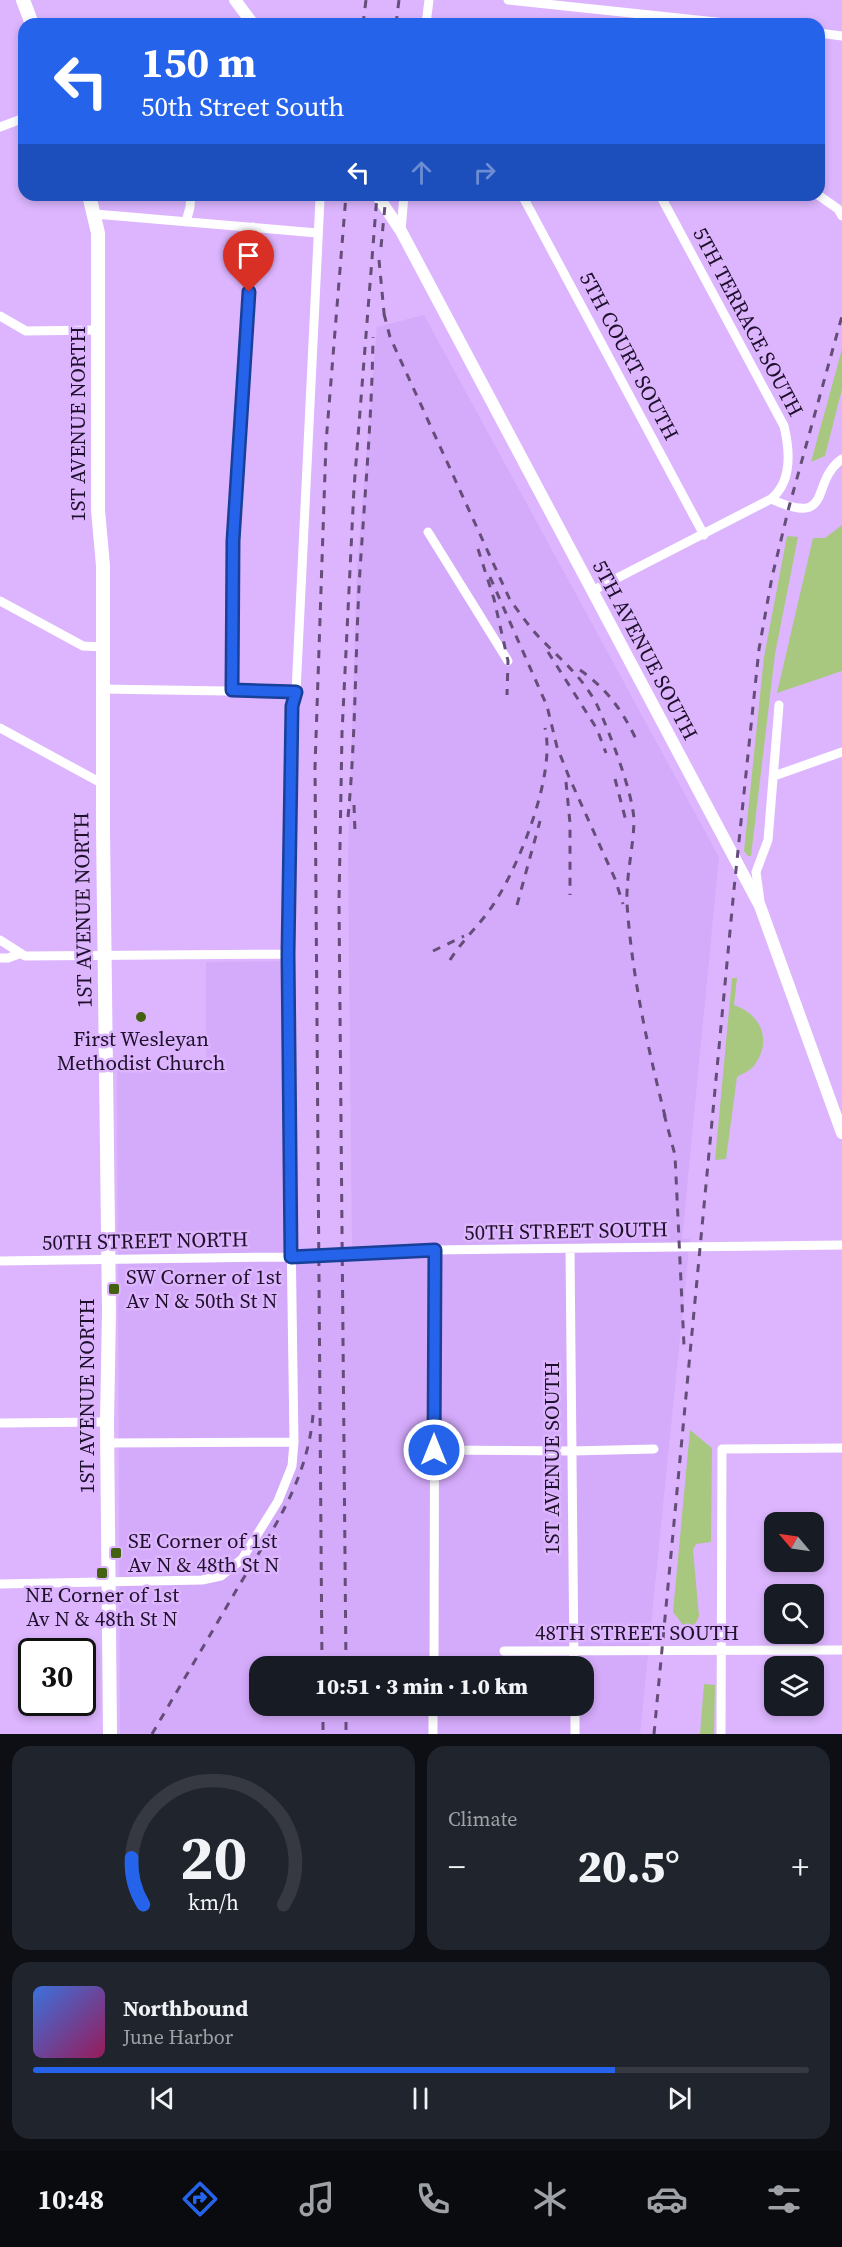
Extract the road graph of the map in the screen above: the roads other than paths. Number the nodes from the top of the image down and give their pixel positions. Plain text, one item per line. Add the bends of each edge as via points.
1 (23, 0) edge
2 (235, 0) edge
3 (429, 0) edge
4 (508, 0) edge
5 (30, 18) edge
6 (248, 18) edge
7 (427, 18) edge
8 (645, 18) edge
9 (825, 34) edge
10 (842, 36) edge
11 (18, 120) edge
12 (0, 127) edge
13 (825, 200) edge
14 (91, 201) edge
15 (190, 201) edge
16 (320, 201) edge
17 (380, 201) edge
18 (404, 201) edge
19 (525, 201) edge
20 (663, 201) edge
21 (95, 214) junction
22 (842, 216) edge
23 (186, 222) junction
24 (253, 227) junction
25 (401, 231) junction
26 (317, 233) junction
27 (0, 316) edge
28 (98, 330) junction
29 (842, 459) edge
30 (771, 499) junction
31 (428, 532) dead end
32 (704, 535) junction
33 (592, 591) junction
34 (0, 602) edge
35 (102, 647) junction
36 (508, 661) dead end
37 (102, 689) junction
38 (232, 690) junction
39 (296, 692) junction
40 (780, 705) dead end
41 (0, 728) edge
42 (842, 752) edge
43 (774, 776) junction
44 (103, 784) junction
45 (760, 906) junction
46 (0, 940) edge
47 (19, 954) junction
48 (104, 954) junction
49 (288, 954) junction
50 (0, 958) edge
51 (842, 1133) edge
52 (842, 1245) edge
53 (570, 1249) junction
54 (435, 1250) junction
55 (291, 1257) junction
56 (108, 1258) junction
57 (0, 1261) edge
58 (106, 1422) junction
59 (0, 1423) edge
60 (294, 1442) junction
61 (107, 1443) junction
62 (842, 1448) edge
63 (654, 1449) dead end
64 (434, 1450) junction
65 (572, 1451) junction
66 (109, 1582) junction
67 (0, 1584) edge
68 (842, 1650) edge
69 (504, 1651) dead end
70 (573, 1652) junction
71 (722, 1652) junction
72 (434, 1656) edge
73 (573, 1656) edge
74 (434, 1716) edge
75 (575, 1716) edge
76 (110, 1734) edge
77 (433, 1734) edge
78 (575, 1734) edge
79 (721, 1734) edge

1 - 5 main road
2 - 6 street
3 - 7 street
4 - 8 street
9 - 10 street
11 - 12 street
13 - 22 street
14 - 21 main road, 1ST AVENUE NORTH
15 - 23 street
16 - 26 street
17 - 25 street
18 - 25 street
19 - 32 street, 5TH COURT SOUTH
20 - 30 street, 5TH TERRACE SOUTH via 784,426 789,445 787,470 784,486
21 - 23 street
21 - 28 main road, 1ST AVENUE NORTH
23 - 24 street
24 - 26 street
24 - 38 street via 233,541
25 - 33 street, 5TH AVENUE SOUTH
26 - 39 street
27 - 28 street via 26,331
28 - 35 main road, 1ST AVENUE NORTH
29 - 30 street via 831,470 813,506 789,507
30 - 32 street
31 - 36 street
32 - 33 street
33 - 45 street, 5TH AVENUE SOUTH
34 - 35 street via 83,646
35 - 37 main road, 1ST AVENUE NORTH
37 - 38 street
37 - 44 main road, 1ST AVENUE NORTH
38 - 39 street
39 - 49 street via 292,706
40 - 43 street
41 - 44 street
42 - 43 street
43 - 45 street via 768,840 756,872
44 - 48 main road, 1ST AVENUE NORTH
45 - 51 street, 5TH AVENUE SOUTH
46 - 47 street
47 - 48 street
47 - 50 street
48 - 49 street
48 - 56 main road, 1ST AVENUE NORTH
49 - 55 street
52 - 53 street, 50TH STREET SOUTH
53 - 54 street, 50TH STREET SOUTH
53 - 65 street, 1ST AVENUE SOUTH
54 - 55 street, 50TH STREET SOUTH
54 - 64 street
55 - 56 street, 50TH STREET NORTH
55 - 60 street
56 - 57 street, 50TH STREET NORTH
56 - 58 main road, 1ST AVENUE NORTH
58 - 59 street
58 - 61 main road, 1ST AVENUE NORTH
60 - 61 street
60 - 66 street via 292,1466 278,1501 242,1559 221,1576
61 - 66 main road, 1ST AVENUE NORTH
62 - 71 street via 722,1449
63 - 65 street
64 - 65 street
64 - 72 street
65 - 70 street, 1ST AVENUE SOUTH
66 - 67 street
66 - 76 main road, 1ST AVENUE NORTH
68 - 71 street, 48TH STREET SOUTH
69 - 70 street, 48TH STREET SOUTH
70 - 71 street, 48TH STREET SOUTH
70 - 73 street, 1ST AVENUE SOUTH
71 - 79 street
74 - 77 street
75 - 78 street

